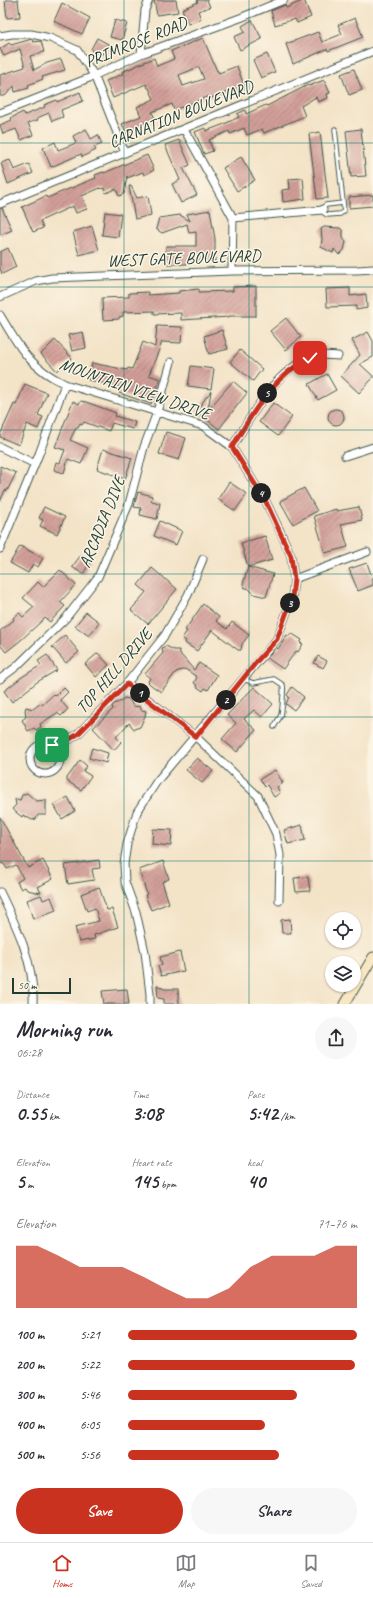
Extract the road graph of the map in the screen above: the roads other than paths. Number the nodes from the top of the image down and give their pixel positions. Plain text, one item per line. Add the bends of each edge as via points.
1 (149, 0) edge
2 (284, 0) edge
3 (0, 36) edge
4 (373, 51) edge
5 (141, 54) junction
6 (94, 75) junction
7 (0, 113) edge
8 (184, 129) junction
9 (335, 129) dead end
10 (125, 153) junction
11 (343, 203) junction
12 (0, 204) edge
13 (323, 210) junction
14 (233, 218) junction
15 (373, 269) edge
16 (232, 271) junction
17 (0, 297) edge
18 (0, 314) edge
19 (338, 356) dead end
20 (171, 362) dead end
21 (65, 384) junction
22 (157, 412) junction
23 (0, 447) edge
24 (232, 447) junction
25 (373, 447) edge
26 (345, 456) dead end
27 (35, 464) junction
28 (0, 549) edge
29 (367, 552) dead end
30 (203, 559) dead end
31 (294, 579) junction
32 (243, 678) junction
33 (0, 679) edge
34 (127, 684) junction
35 (274, 727) dead end
36 (196, 737) junction
37 (56, 748) junction
38 (0, 892) edge
39 (279, 901) dead end
40 (373, 957) edge
41 (33, 1004) edge
42 (150, 1004) edge
43 (345, 1004) edge

1 - 5 street via 145,10
2 - 5 street, PRIMROSE ROAD
3 - 6 street via 31,34 50,38 77,50
4 - 8 street, CARNATION BOULEVARD
5 - 6 street, PRIMROSE ROAD
6 - 7 street, PRIMROSE ROAD
6 - 10 street
8 - 10 street, CARNATION BOULEVARD
8 - 14 street
9 - 11 lane
10 - 12 street, CARNATION BOULEVARD
11 - 13 lane via 326,205
11 - 13 lane via 344,211 340,214 326,215
13 - 14 street
14 - 16 street
15 - 16 street, WEST GATE BOULEVARD
16 - 17 street, WEST GATE BOULEVARD via 52,278 36,280
18 - 21 street, MOUNTAIN VIEW DRIVE via 35,366
19 - 24 street via 318,356 293,367 269,389
20 - 22 street, ARCADIA DIVE
21 - 22 street, MOUNTAIN VIEW DRIVE
21 - 27 street
22 - 24 street, MOUNTAIN VIEW DRIVE via 203,426
22 - 33 street, ARCADIA DIVE via 144,447 129,504 98,577 66,618 16,667
23 - 27 street
24 - 31 street, MOUNTAIN VIEW DRIVE via 266,502 280,531 291,556
25 - 26 street
27 - 28 street
29 - 31 street
30 - 34 street, TOP HILL DRIVE via 188,595 165,635
31 - 32 street, MOUNTAIN VIEW DRIVE via 292,598 277,639
32 - 35 lane via 253,683 274,680 283,685 281,714
32 - 36 street, MOUNTAIN VIEW DRIVE
34 - 36 street
34 - 37 street, TOP HILL DRIVE via 78,734
36 - 39 street via 258,796 276,834 280,855
36 - 42 street, MOUNTAIN VIEW DRIVE via 157,781 137,812 127,844 125,882 136,912 145,952
37 - 37 street via 41,744 33,750 30,760 34,769 42,774 56,770 60,756
38 - 41 street via 19,932 29,964
40 - 43 main road

